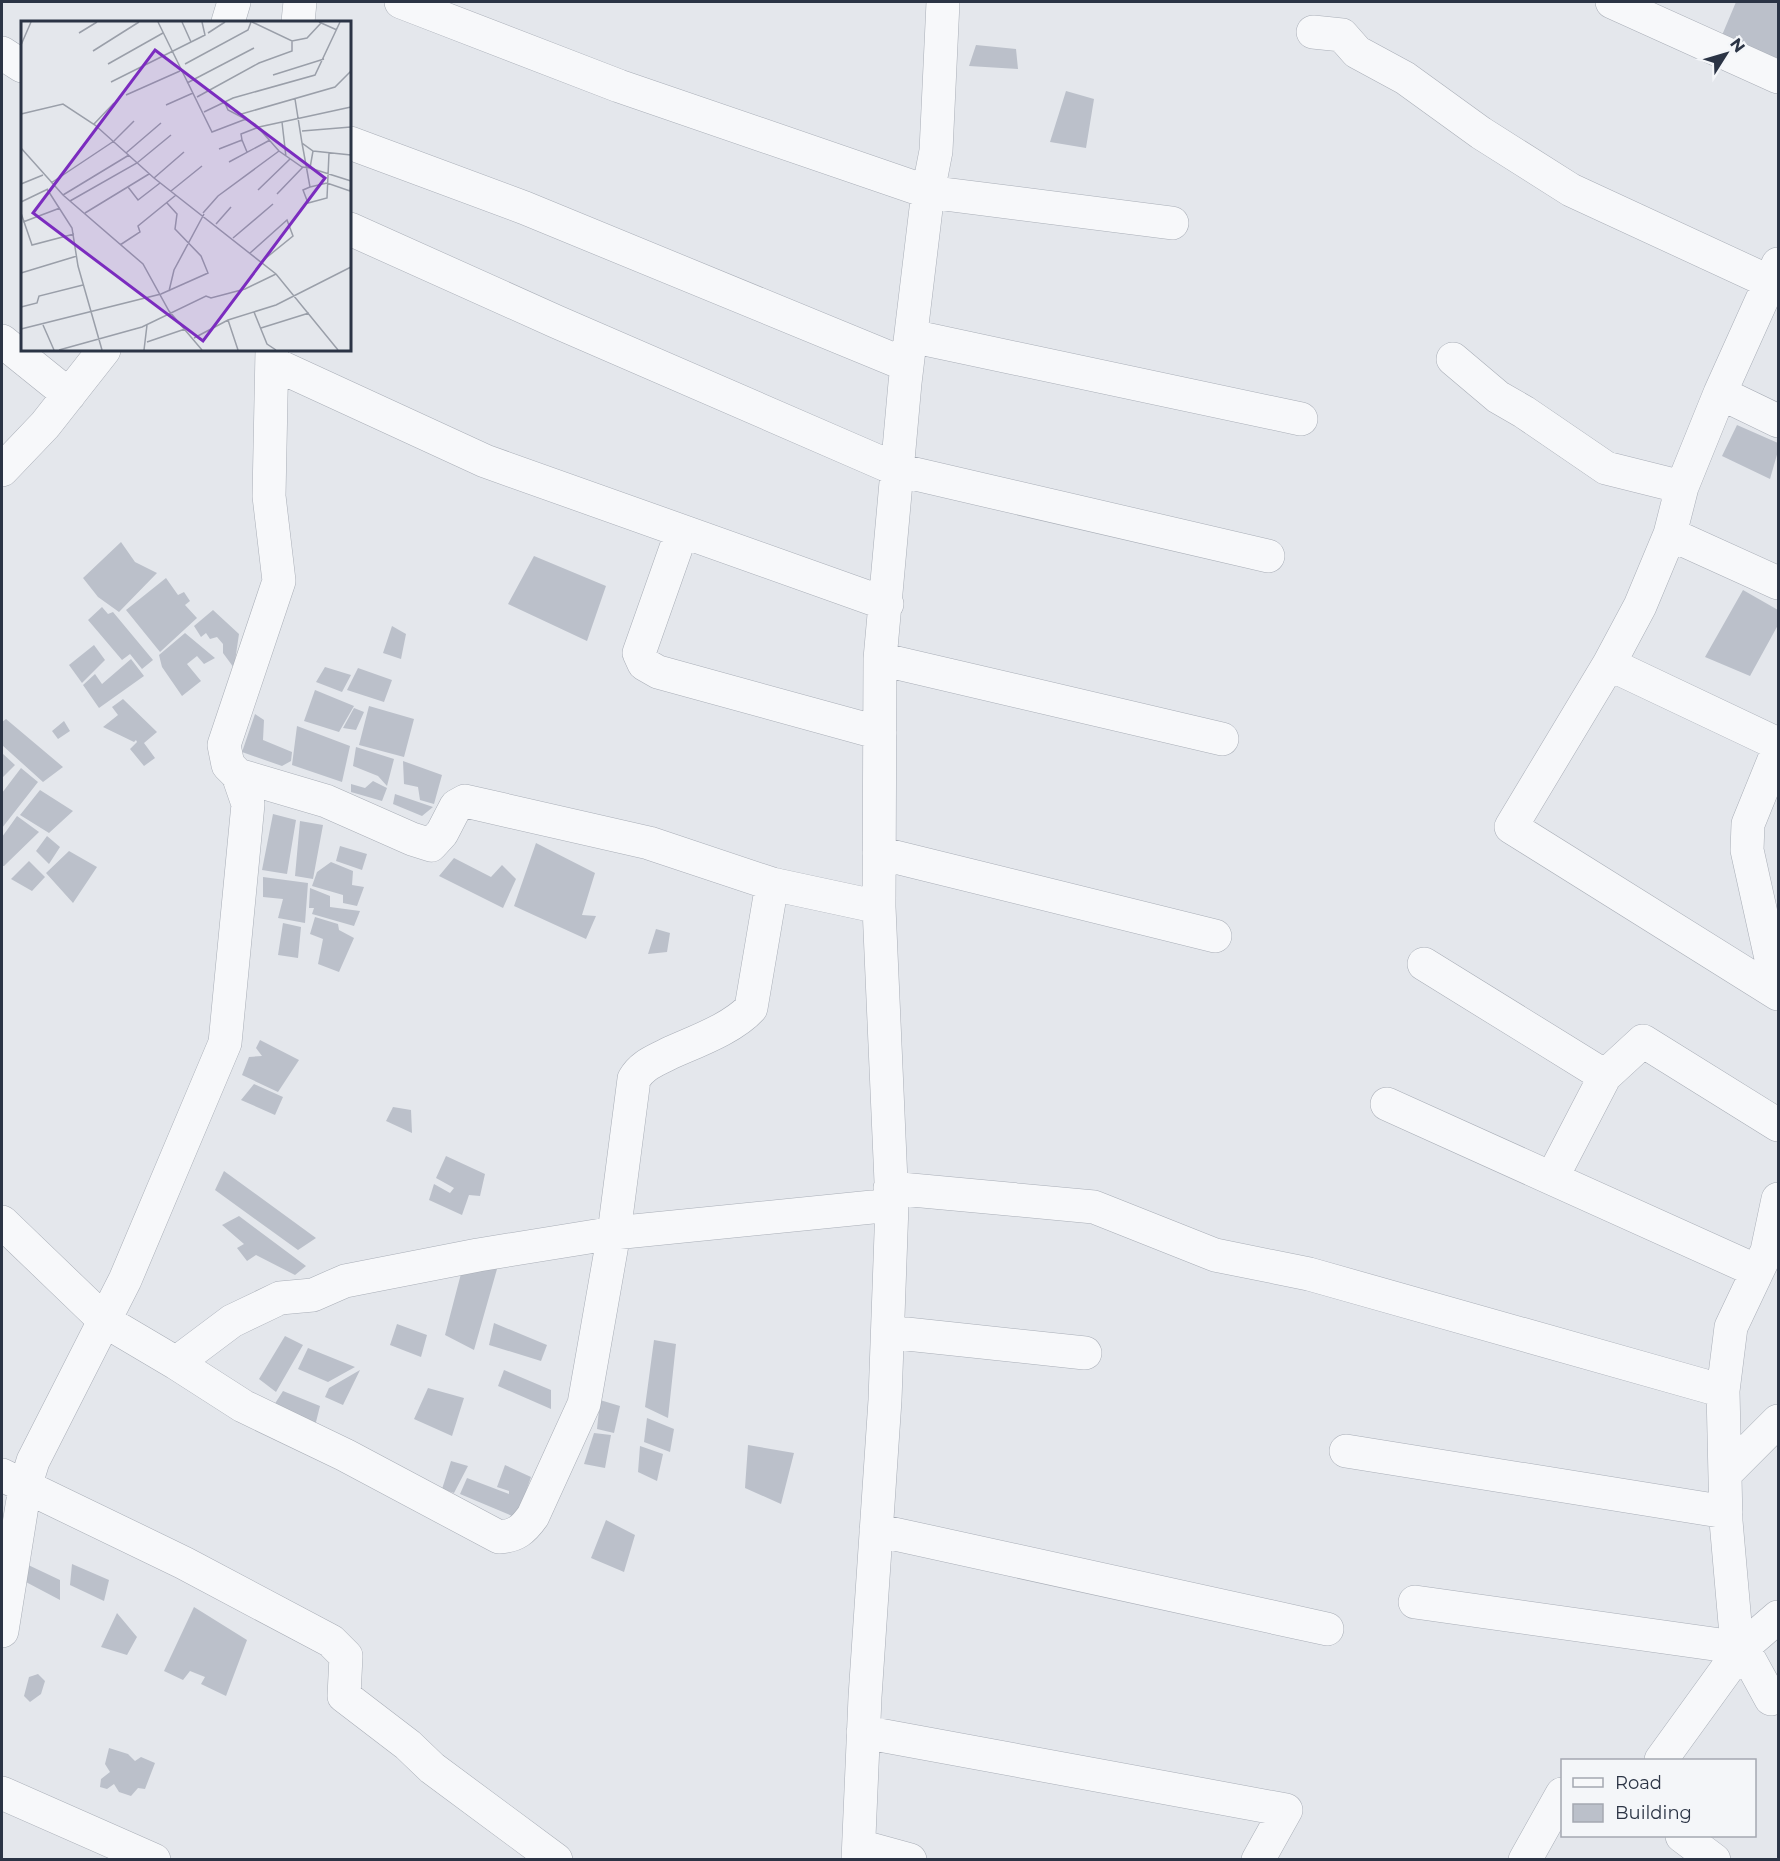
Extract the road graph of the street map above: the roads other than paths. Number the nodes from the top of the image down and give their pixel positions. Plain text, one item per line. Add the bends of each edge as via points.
1 (234, 2) edge
2 (300, 2) edge
3 (401, 2) edge
4 (943, 2) edge
5 (1612, 2) edge
6 (228, 21) edge
7 (298, 21) edge
8 (1313, 32) dead end
9 (2, 53) edge
10 (21, 65) edge
11 (1779, 77) edge
12 (351, 143) edge
13 (928, 192) junction
14 (1172, 223) dead end
15 (351, 229) edge
16 (1774, 273) edge
17 (2, 341) edge
18 (103, 351) edge
19 (909, 351) junction
20 (272, 356) edge
21 (1453, 359) dead end
22 (1720, 393) junction
23 (69, 395) junction
24 (1301, 419) dead end
25 (1779, 421) edge
26 (2, 470) edge
27 (898, 470) junction
28 (1682, 487) junction
29 (682, 531) junction
30 (1670, 534) junction
31 (1268, 556) dead end
32 (1779, 583) edge
33 (887, 604) junction
34 (880, 659) junction
35 (1609, 664) junction
36 (880, 734) junction
37 (1222, 739) dead end
38 (1779, 744) edge
39 (1779, 750) edge
40 (238, 775) junction
41 (879, 853) junction
42 (772, 884) junction
43 (879, 908) junction
44 (1770, 921) edge
45 (1215, 936) dead end
46 (1424, 964) dead end
47 (1779, 992) edge
48 (1605, 1076) junction
49 (1387, 1104) dead end
50 (1779, 1125) edge
51 (1552, 1178) junction
52 (891, 1196) junction
53 (1779, 1199) edge
54 (2, 1222) edge
55 (614, 1233) junction
56 (1757, 1271) junction
57 (105, 1321) junction
58 (888, 1332) junction
59 (1085, 1353) dead end
60 (176, 1363) junction
61 (1723, 1390) junction
62 (1779, 1421) edge
63 (1346, 1451) dead end
64 (1725, 1474) junction
65 (13, 1481) edge
66 (1726, 1512) junction
67 (876, 1530) junction
68 (1415, 1602) dead end
69 (1779, 1617) edge
70 (1327, 1629) dead end
71 (2, 1631) edge
72 (1742, 1648) junction
73 (1776, 1703) edge
74 (863, 1732) junction
75 (1662, 1759) edge
76 (2, 1793) edge
77 (1561, 1797) edge
78 (1683, 1837) edge
79 (859, 1853) edge
80 (154, 1860) edge
81 (556, 1860) edge
82 (910, 1860) edge
83 (1258, 1860) edge
84 (1525, 1860) edge
85 (1714, 1860) edge

1 - 6 street
2 - 7 street
3 - 13 street via 619,86
4 - 13 street via 936,151
5 - 11 street
8 - 16 street via 1342,35 1357,52 1405,78 1481,133 1571,190
9 - 10 street
12 - 19 street
13 - 14 street
13 - 19 street
15 - 27 street
16 - 22 street
17 - 23 street
18 - 23 street
19 - 24 street
19 - 27 street
20 - 29 street via 485,461
20 - 40 street via 269,496 279,581 224,745 228,765
21 - 28 street via 1498,397 1606,468
22 - 25 street
22 - 28 street
23 - 26 street
27 - 31 street
27 - 33 street
28 - 30 street
29 - 33 street
29 - 36 street via 639,653 644,664 658,672
30 - 32 street
30 - 35 street via 1640,606
33 - 34 street
34 - 36 street
34 - 37 street
35 - 38 street
35 - 47 street via 1511,827
36 - 41 street
39 - 44 street via 1748,824 1748,850
40 - 42 street via 326,801 431,844 442,833 456,806 465,801 649,843
40 - 57 street via 248,804 225,1043
41 - 43 street
41 - 45 street
42 - 43 street
42 - 55 street via 751,1008 727,1026 645,1066 634,1078
43 - 52 street
44 - 47 street
46 - 48 street
48 - 50 street via 1643,1041
48 - 51 street
49 - 51 street
51 - 56 street
52 - 55 street
52 - 58 street
52 - 61 street via 1094,1207 1215,1255 1309,1274
53 - 56 street via 1767,1251
54 - 57 street
55 - 60 street via 467,1257 345,1281 313,1295 280,1298 232,1321
55 - 60 street via 584,1404 533,1516 513,1536 499,1537 243,1406
56 - 61 street via 1731,1327
57 - 60 street
57 - 65 street via 33,1461
58 - 59 street
58 - 67 street
61 - 64 street
62 - 64 street
63 - 66 street
64 - 66 street
65 - 71 street
65 - 81 street via 184,1563 331,1641 346,1656 344,1696 432,1768
66 - 72 street via 1736,1635
67 - 70 street
67 - 74 street
68 - 72 street
69 - 72 street
72 - 73 street
72 - 75 street
74 - 79 street
74 - 83 street via 1286,1810
76 - 80 street
77 - 84 street
78 - 85 street
79 - 82 street

